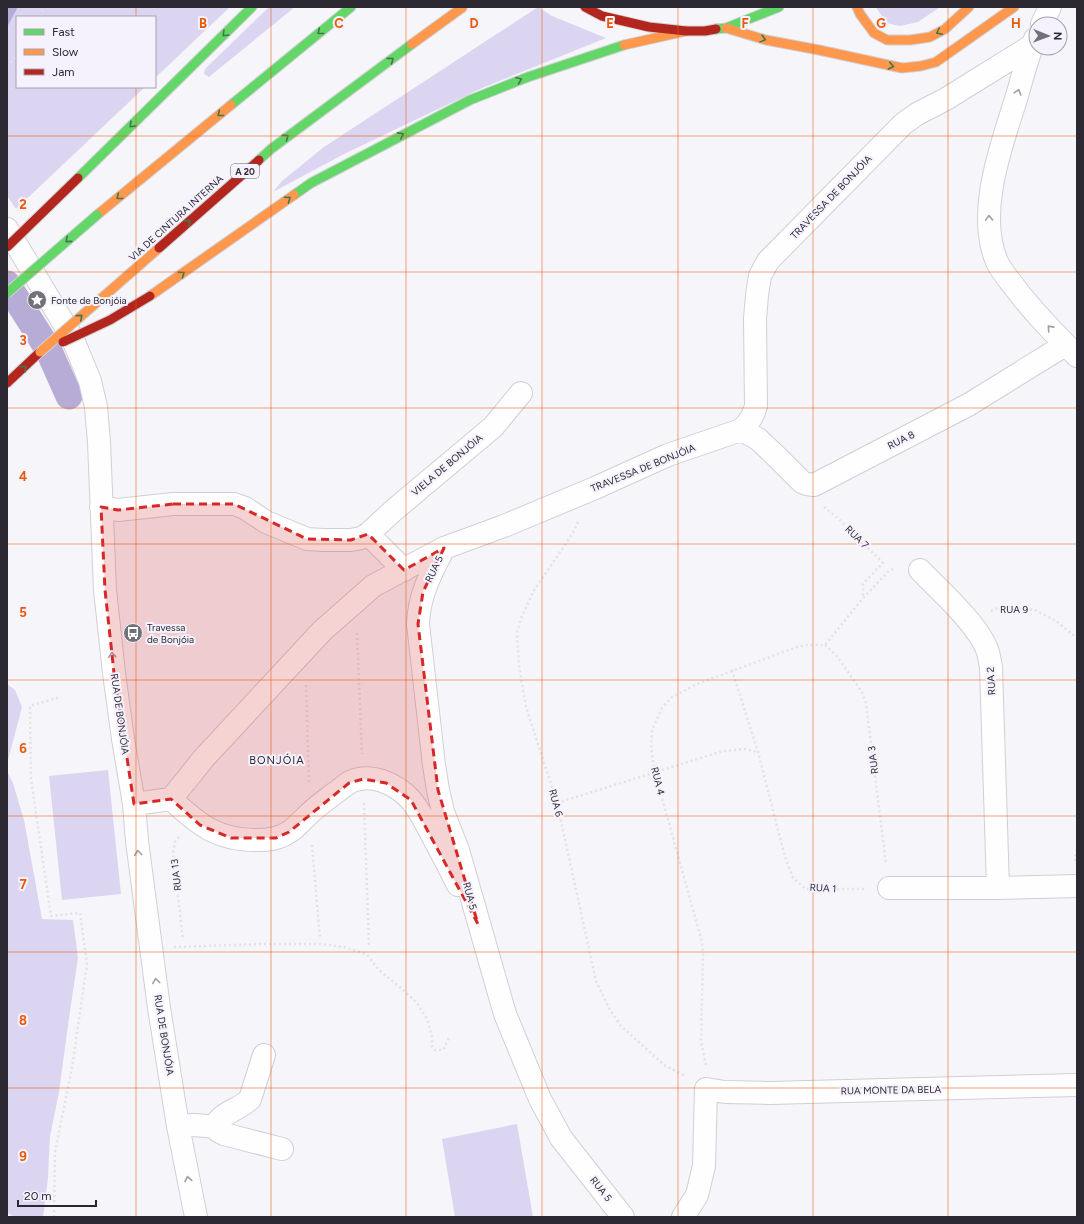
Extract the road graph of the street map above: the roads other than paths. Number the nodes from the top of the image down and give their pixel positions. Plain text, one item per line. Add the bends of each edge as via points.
1 (252, 7) edge
2 (350, 7) edge
3 (463, 7) edge
4 (585, 7) edge
5 (779, 7) edge
6 (857, 7) edge
7 (969, 7) edge
8 (1014, 7) edge
9 (726, 28) junction
10 (686, 31) junction
11 (1028, 45) edge
12 (1029, 56) edge
13 (7, 229) edge
14 (7, 247) edge
15 (7, 293) edge
16 (1071, 351) edge
17 (40, 352) junction
18 (7, 383) edge
19 (521, 393) dead end
20 (741, 430) junction
21 (101, 507) junction
22 (368, 534) junction
23 (444, 548) junction
24 (404, 570) junction
25 (920, 570) road end
26 (171, 800) junction
27 (134, 804) junction
28 (1075, 886) edge
29 (889, 888) road end
30 (998, 888) junction
31 (478, 924) junction
32 (264, 1055) dead end
33 (1077, 1085) edge
34 (178, 1126) junction
35 (215, 1127) junction
36 (282, 1149) dead end
37 (196, 1217) edge
38 (623, 1217) edge
39 (683, 1217) edge

1 -> 14 main road, bridge
2 -> 15 main road, bridge via 97,215
17 -> 3 main road, VIA DE CINTURA INTERNA / A 20, bridge via 271,149
4 - 10 main road via 602,16 649,27
5 - 9 main road
7 -> 6 main road via 946,29 930,37 910,40 886,40 874,33
9 -> 8 main road via 766,40 902,68 936,62
9 - 10 main road
17 -> 10 main road, bridge via 110,320 150,296 312,183 470,100 528,76 631,43
11 - 20 street, TRAVESSA DE BONJÓIA via 903,124 768,262 760,276 756,301 756,406 749,423
16 -> 12 street via 1005,275 997,262 992,244 990,192
13 - 21 street, RUA DE BONJÓIA via 72,337 90,381 96,407
16 - 20 street, RUA 8 via 814,485 802,482 758,439
18 -> 17 main road, VIA DE CINTURA INTERNA / A 20
19 - 22 street, VIELA DE BONJÓIA via 493,427
20 - 23 street, TRAVESSA DE BONJÓIA via 668,455 504,526
21 - 22 street, VIELA DE BONJÓIA via 118,510 173,504 234,504 266,522 307,539 351,540
27 -> 21 street, RUA DE BONJÓIA via 114,673 105,590
22 - 24 street
23 - 24 street, TRAVESSA DE BONJÓIA
23 - 31 street, RUA 5 via 423,592 418,610 418,624 438,790 443,812 458,850
24 - 26 street, TRAVESSA DE BONJÓIA via 373,586 322,631 204,758
25 - 30 street, RUA 2 via 968,620 988,651 991,667
26 - 27 street
26 - 31 street via 200,825 214,833 246,840 276,838 289,832 349,783 363,779 376,779 386,783 400,790 411,800
34 -> 27 street, RUA DE BONJÓIA via 159,1008
28 - 30 street
29 - 30 street
31 - 38 street, RUA 5 via 505,1014 540,1099 561,1138
32 - 35 street via 250,1099 239,1108 220,1117
33 - 39 street, RUA MONTE DA BELA via 746,1093 706,1089 704,1166 697,1195
34 - 35 street
37 -> 34 street, RUA DE BONJÓIA
35 - 36 street via 224,1134

